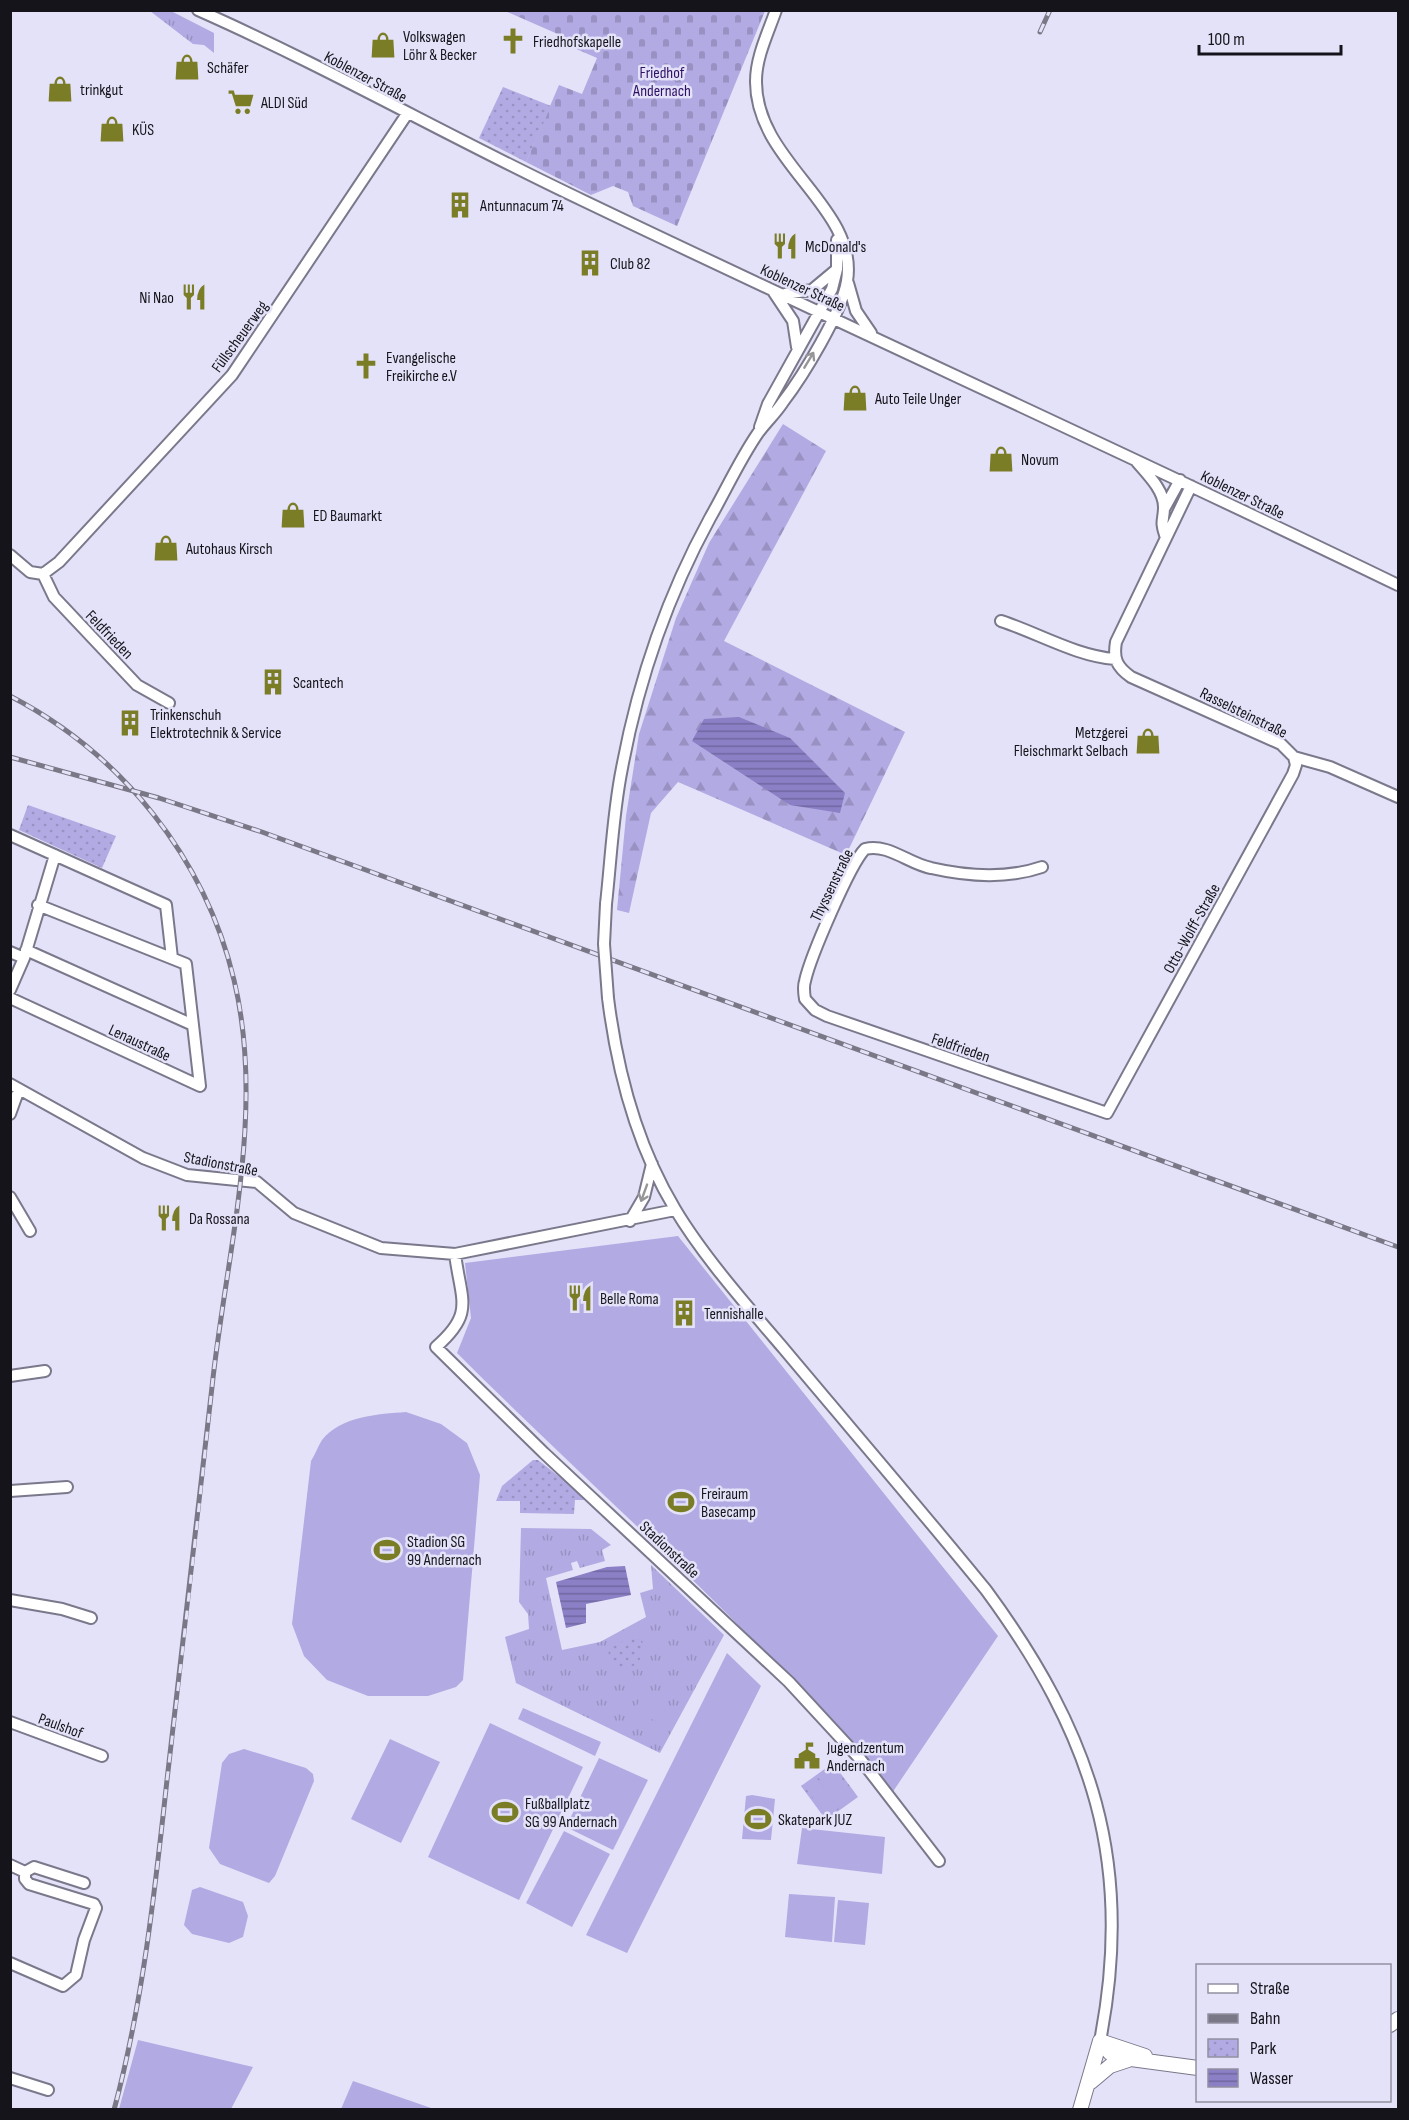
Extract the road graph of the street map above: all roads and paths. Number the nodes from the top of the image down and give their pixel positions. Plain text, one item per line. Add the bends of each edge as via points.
1 (198, 10) edge
2 (776, 10) edge
3 (406, 114) junction
4 (837, 231) junction
5 (836, 270) junction
6 (847, 282) junction
7 (771, 289) junction
8 (783, 294) junction
9 (820, 312) junction
10 (833, 317) junction
11 (873, 336) junction
12 (797, 349) junction
13 (758, 433) junction
14 (1135, 459) junction
15 (1180, 480) junction
16 (1191, 486) junction
17 (1164, 509) junction
18 (1165, 536) junction
19 (10, 555) edge
20 (43, 574) junction
21 (1398, 585) edge
22 (1001, 621) dead end
23 (1115, 659) junction
24 (169, 703) dead end
25 (1294, 757) junction
26 (1398, 797) edge
27 (10, 835) edge
28 (55, 855) junction
29 (1042, 867) dead end
30 (38, 905) junction
31 (10, 952) edge
32 (25, 954) junction
33 (172, 958) junction
34 (10, 990) edge
35 (10, 998) edge
36 (808, 1004) joint
37 (193, 1025) junction
38 (15, 1087) edge
39 (1107, 1113) joint
40 (10, 1114) edge
41 (652, 1164) junction
42 (10, 1197) edge
43 (675, 1210) junction
44 (630, 1221) junction
45 (30, 1231) dead end
46 (455, 1254) junction
47 (45, 1371) dead end
48 (10, 1376) edge
49 (67, 1487) dead end
50 (10, 1491) edge
51 (10, 1600) edge
52 (91, 1618) dead end
53 (10, 1722) edge
54 (102, 1756) dead end
55 (939, 1861) dead end
56 (10, 1865) edge
57 (26, 1872) junction
58 (84, 1883) dead end
59 (10, 1963) edge
60 (1100, 2041) junction
61 (1128, 2060) junction
62 (1158, 2061) junction
63 (1196, 2068) edge
64 (10, 2078) edge
65 (1088, 2086) junction
66 (48, 2090) dead end
67 (1080, 2109) edge

1 - 3 street, Koblenzer Straße
2 - 4 street via 757,72 760,113 776,146 830,214
3 - 7 street, Koblenzer Straße
3 - 20 street, Füllscheuerweg via 232,375 99,521
4 - 5 street
4 - 6 street via 846,258
5 - 8 street via 813,290
5 - 9 street via 832,289
6 - 10 street
6 - 11 street via 856,311
7 - 8 street, Koblenzer Straße
7 - 12 street via 793,321
8 - 9 street, Koblenzer Straße
9 - 10 street, Koblenzer Straße
9 - 12 street
10 - 11 street, Koblenzer Straße
13 -> 10 street via 784,401
11 - 14 street, Koblenzer Straße
12 - 13 street via 768,404
13 - 41 street, bridge via 679,581 648,667 622,768 606,904 608,998 618,1062
14 - 15 street, Koblenzer Straße
14 - 17 street via 1159,490
15 - 16 street, Koblenzer Straße
15 - 17 street
16 - 18 street
16 - 21 street, Koblenzer Straße
17 - 18 street via 1160,520
18 - 23 street via 1116,642
19 - 20 street via 30,572
20 - 24 street, Feldfrieden via 54,597 137,685
22 - 23 street via 1096,658
23 - 25 street, Rasselsteinstraße via 1131,677 1281,744
25 - 26 street, Rasselsteinstraße via 1330,767
25 - 39 street, Otto-Wolff-Straße via 1293,774
27 - 28 street
28 - 30 street
28 - 33 street via 166,905
29 - 36 street, Thyssenstraße via 1020,875 959,872 931,868 883,848 865,849 847,879 805,980
30 - 32 street
30 - 33 street
31 - 32 street
32 - 34 street
32 - 37 street
33 - 37 street, Lenaustraße via 186,964
35 - 37 street, Lenaustraße via 201,1086
36 - 39 street, Feldfrieden via 867,1031
38 - 40 street, Stadionstraße
38 - 46 street, Stadionstraße via 143,1158 187,1174 257,1182 294,1213 381,1248
41 - 43 street
41 -> 44 street via 644,1197
42 - 45 street
43 - 44 street, Stadionstraße
43 - 60 street via 740,1296 986,1590 1023,1641 1061,1708 1090,1781 1108,1864 1111,1963
44 - 46 street, Stadionstraße
46 - 55 street, Stadionstraße via 463,1313 456,1329 436,1347 544,1454 789,1682 861,1760
47 - 48 street
49 - 50 street
51 - 52 street
53 - 54 street, Paulshof
56 - 57 street
57 - 58 street via 34,1867
57 - 59 street via 29,1884 96,1906 76,1975 63,1986
60 - 61 main road via 1110,2053
60 - 62 main road
60 - 65 main road
61 - 62 main road
61 - 65 main road via 1110,2066
62 - 63 main road
64 - 66 street
65 - 67 main road

